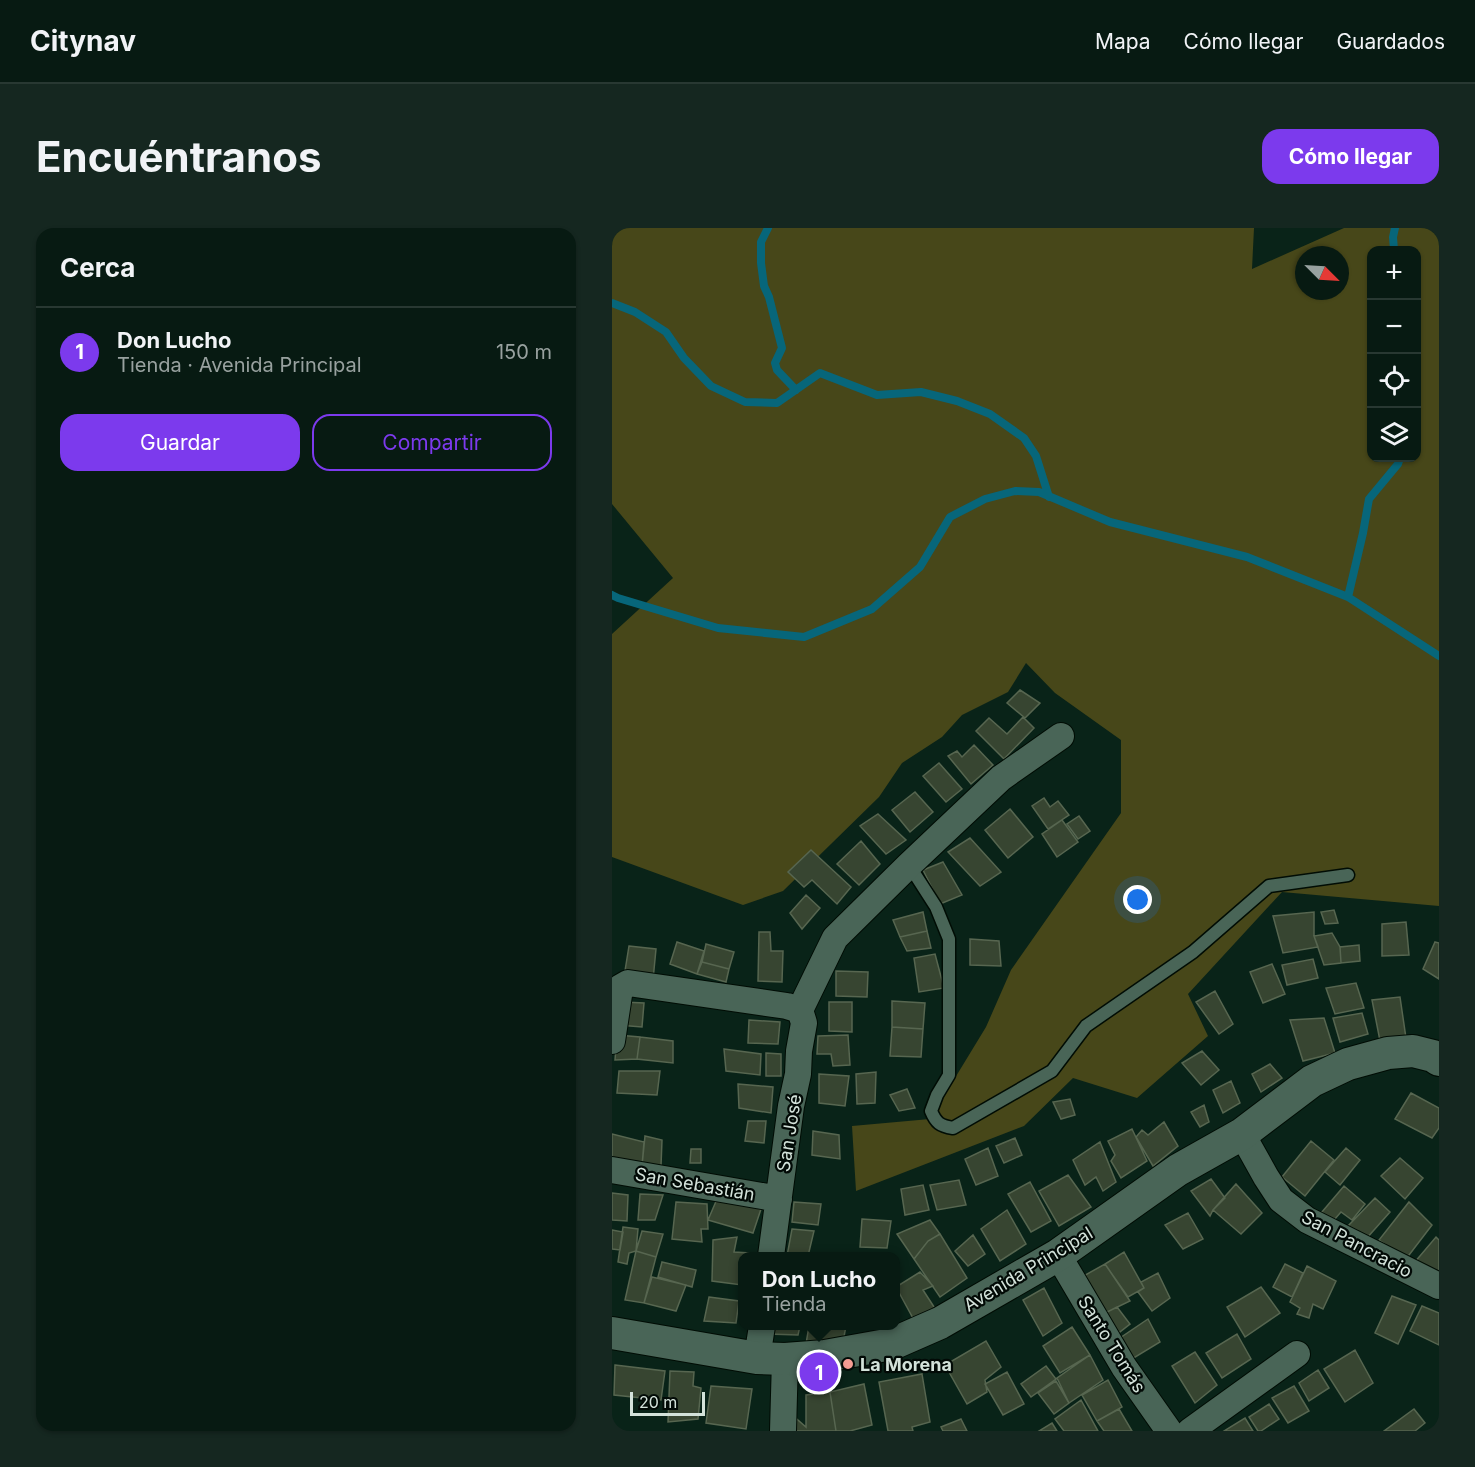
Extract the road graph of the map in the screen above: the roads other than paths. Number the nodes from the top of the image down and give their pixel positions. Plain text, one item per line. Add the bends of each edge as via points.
1 (1061, 736) dead end
2 (909, 865) junction
3 (1348, 875) dead end
4 (800, 1010) junction
5 (612, 1041) edge
6 (1439, 1060) edge
7 (1242, 1134) junction
8 (612, 1170) edge
9 (779, 1199) junction
10 (772, 1252) edge
11 (1058, 1255) junction
12 (1439, 1287) edge
13 (763, 1330) edge
14 (612, 1333) edge
15 (1298, 1354) dead end
16 (771, 1359) junction
17 (783, 1431) edge
18 (1168, 1431) edge
19 (1190, 1431) edge

1 - 2 street via 1001,778
2 - 3 lane via 936,907 949,939 949,1075 931,1111 935,1121 953,1128 1052,1071 1086,1026 1193,952 1269,886
2 - 4 street via 835,938
4 - 5 street via 628,983 621,987
4 - 9 street, San José via 804,1023
6 - 7 street, Avenida Principal via 1413,1052 1388,1053 1348,1064 1312,1081
7 - 11 street, Avenida Principal via 1178,1170
7 - 12 street, San Pancracio via 1281,1200 1307,1220
8 - 9 street, San Sebastián
9 - 10 street, San José
11 - 16 street, Avenida Principal via 940,1323 892,1344 825,1356
11 - 18 street, Santo Tomás via 1124,1367
13 - 16 street
14 - 16 street, Avenida Principal
15 - 19 street
16 - 17 street

